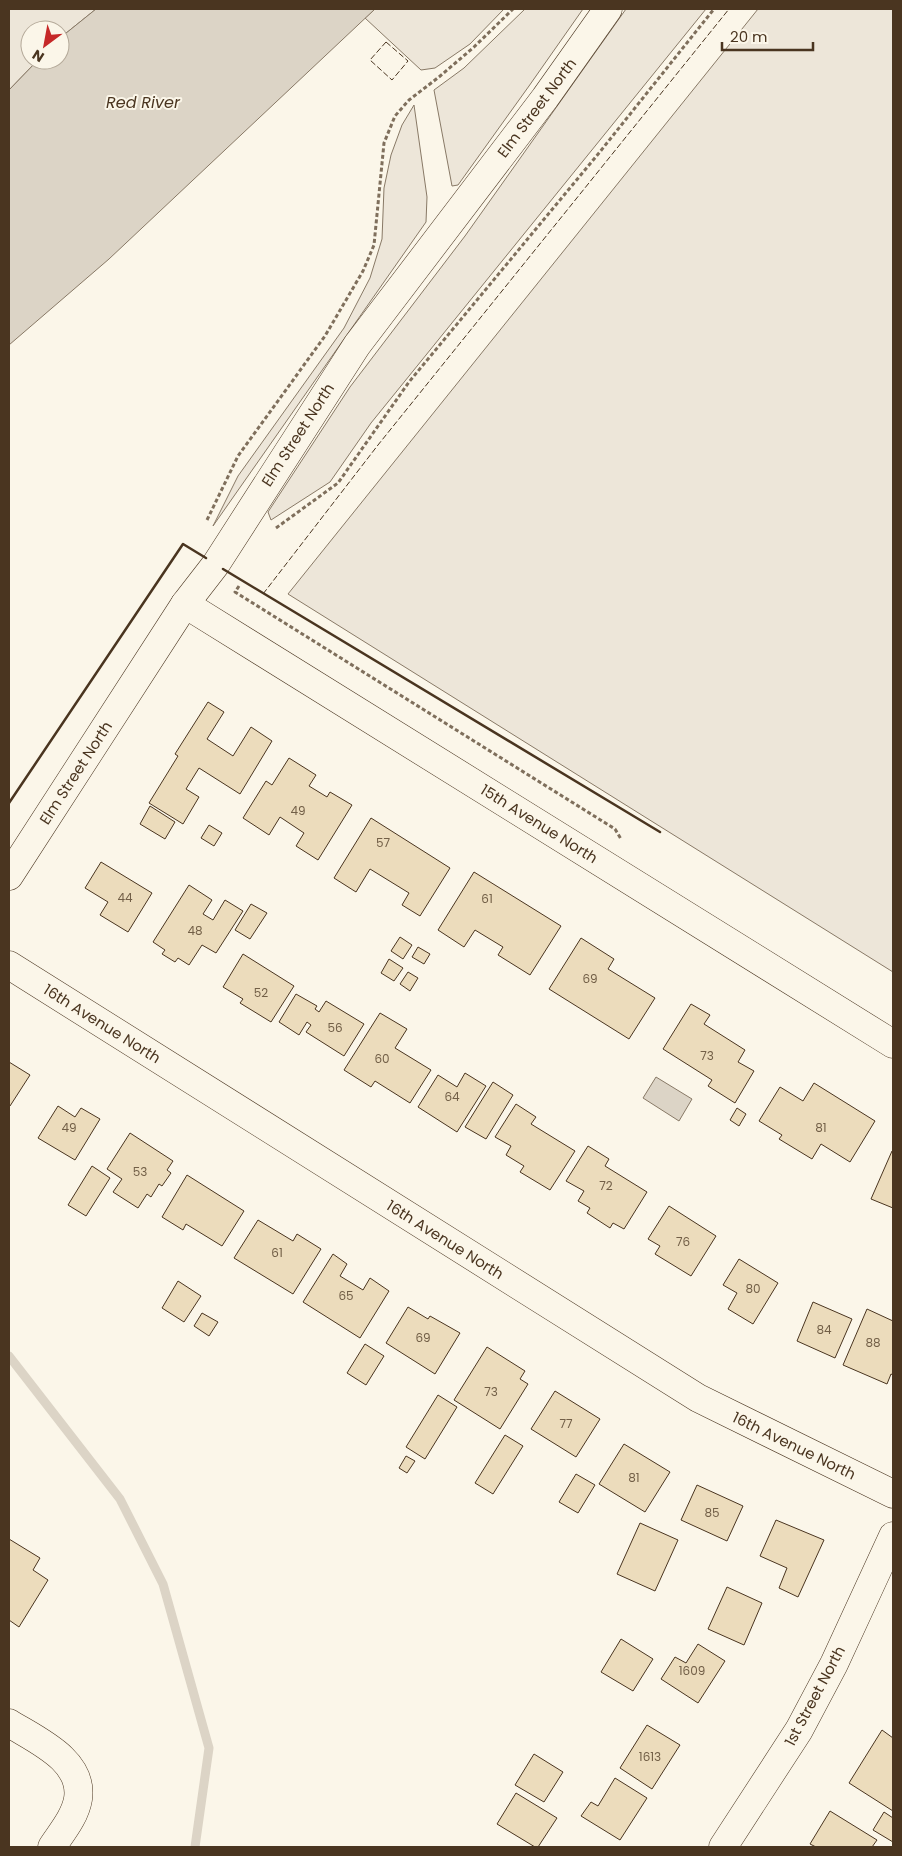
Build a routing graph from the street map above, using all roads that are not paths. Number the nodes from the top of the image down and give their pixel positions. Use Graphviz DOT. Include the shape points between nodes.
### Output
graph roads {
  1 [pos="608,9"];
  2 [pos="185,604"];
  3 [pos="9,876"];
  4 [pos="9,965"];
  5 [pos="893,1044"];
  6 [pos="893,1494"];
  7 [pos="893,1536"];
  8 [pos="9,1723"];
  9 [pos="52,1847"];
  10 [pos="723,1847"];
  1 -- 2 [label="street, Elm Street North" via="545,98 356,345 216,564"];
  2 -- 3 [label="street, Elm Street North"];
  2 -- 5 [label="street, 15th Avenue North"];
  4 -- 6 [label="street, 16th Avenue North" via="698,1398"];
  7 -- 10 [label="street, 1st Street North" via="834,1664 798,1730"];
  8 -- 9 [label="street" via="62,1758 72,1770 78,1799"];
}
